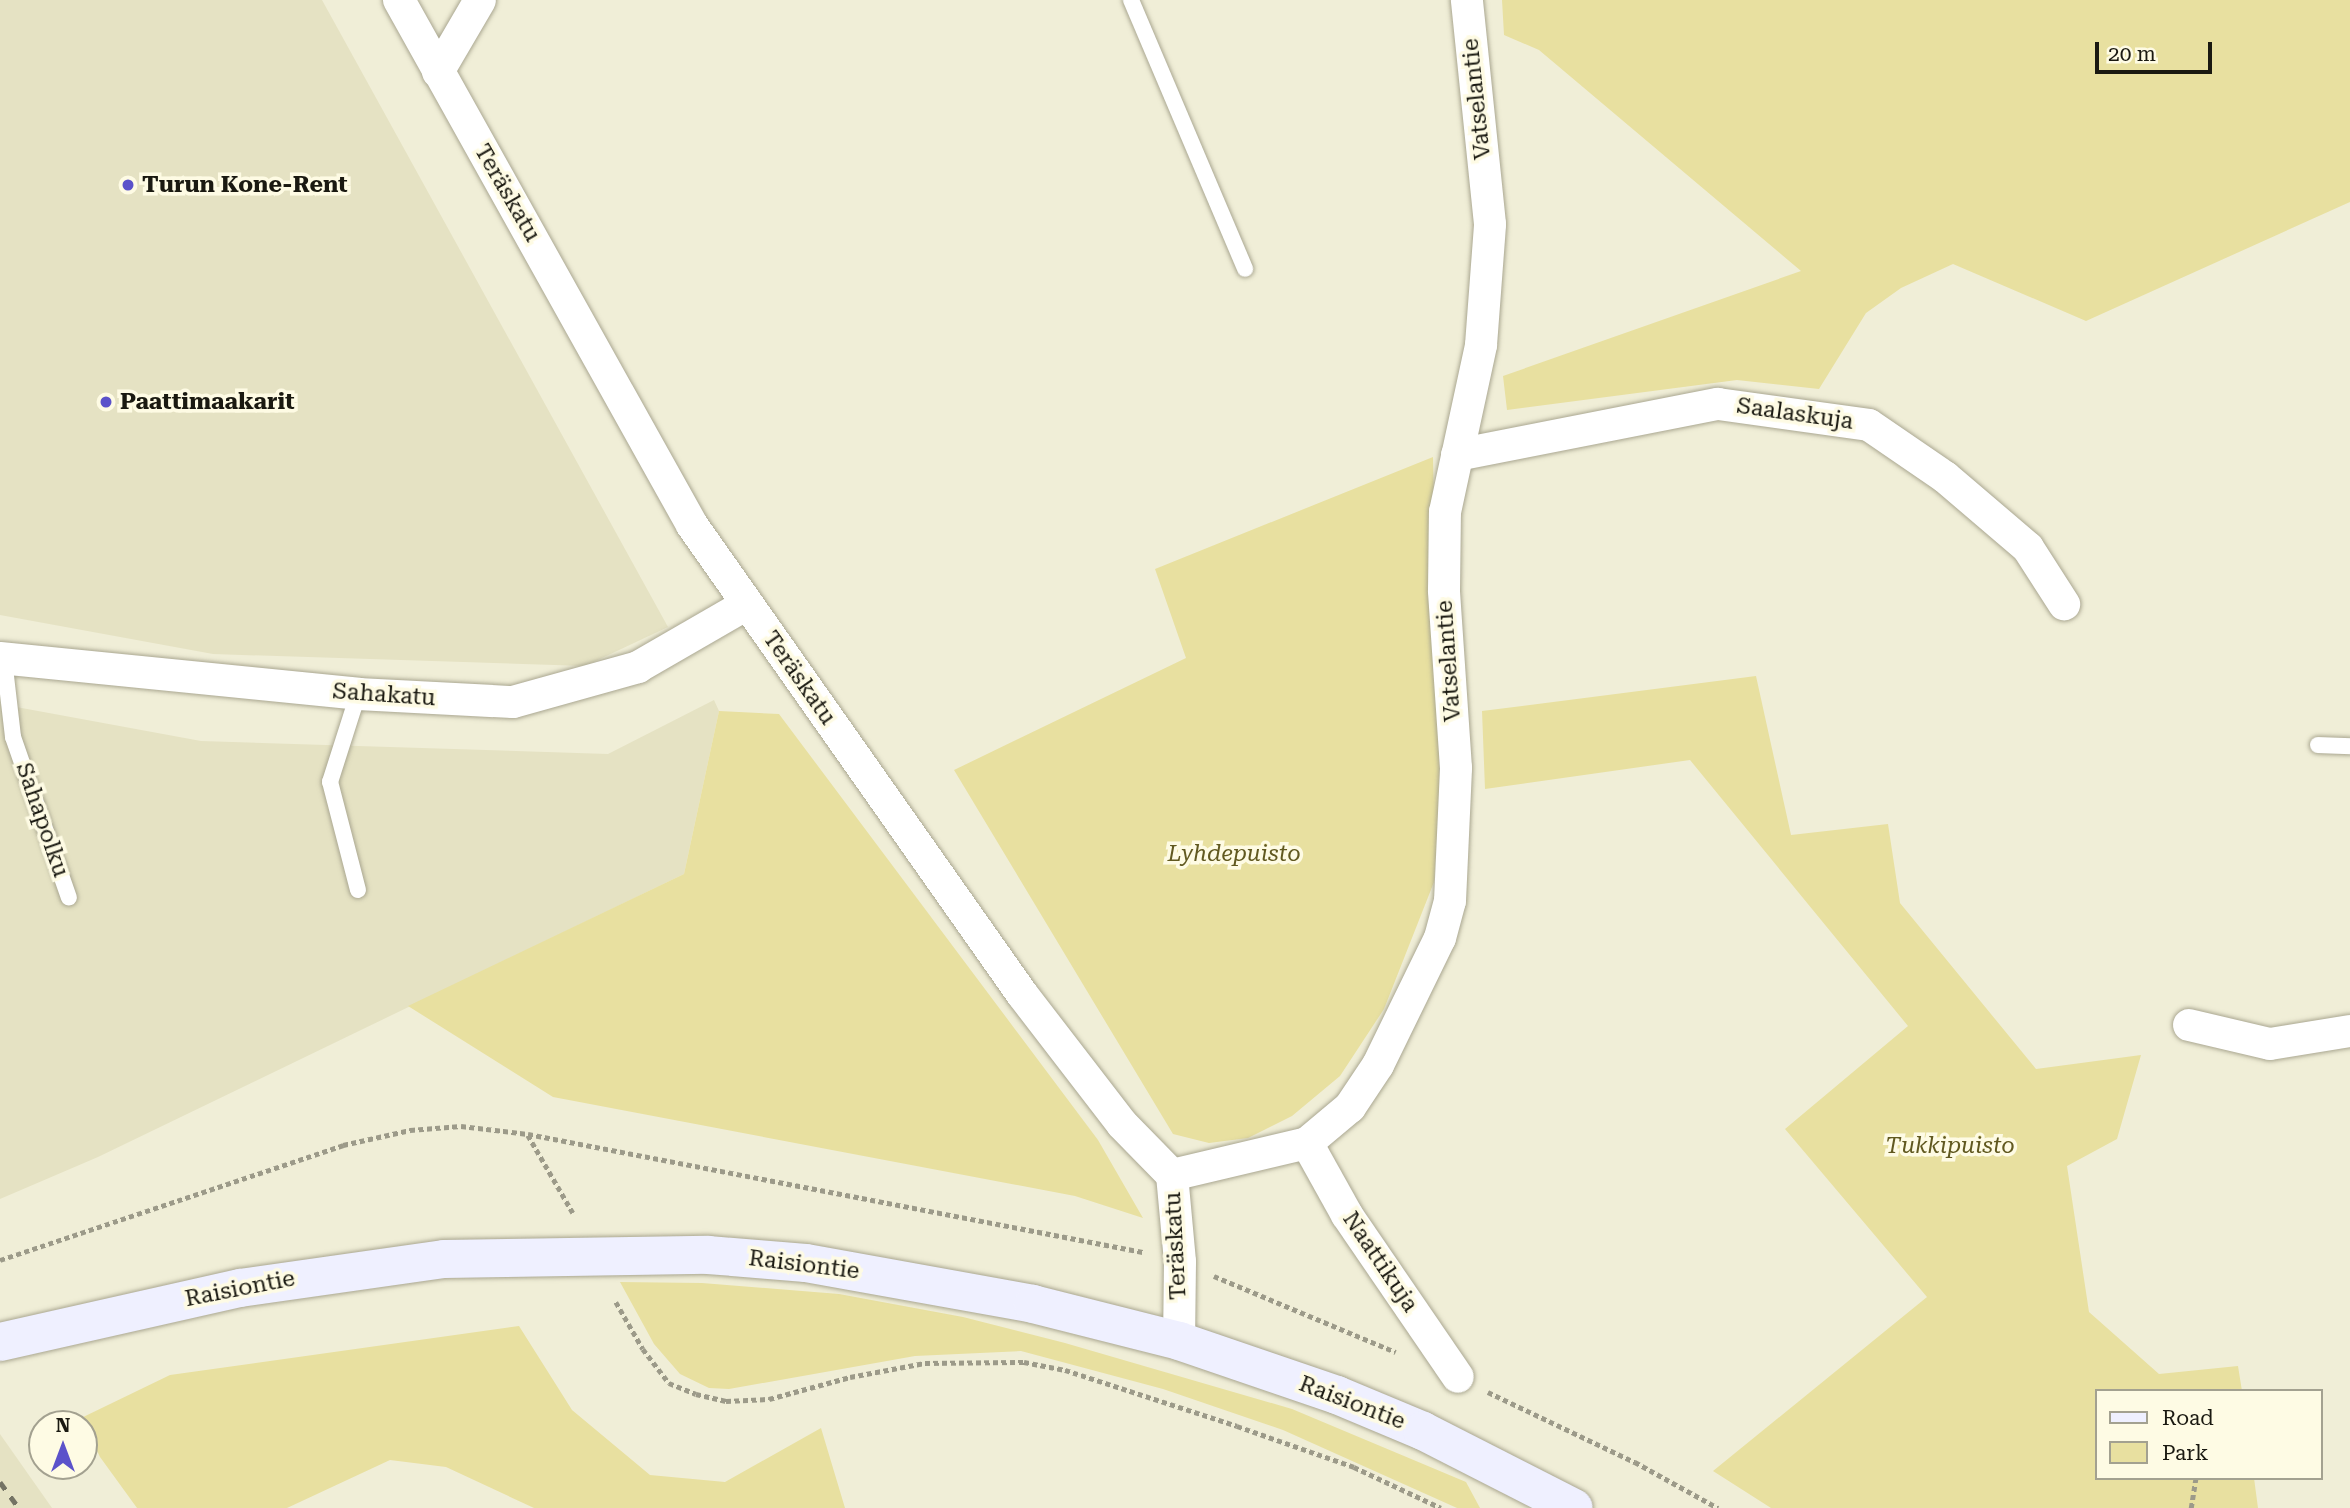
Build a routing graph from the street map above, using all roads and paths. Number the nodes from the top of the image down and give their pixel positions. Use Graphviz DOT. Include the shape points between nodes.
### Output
graph roads {
  1 [pos="399,0"];
  2 [pos="480,0"];
  3 [pos="1131,0"];
  4 [pos="1467,0"];
  5 [pos="438,72"];
  6 [pos="1245,269"];
  7 [pos="1457,455"];
  8 [pos="747,604"];
  9 [pos="2064,604"];
  10 [pos="2,659"];
  11 [pos="358,694"];
  12 [pos="2318,745"];
  13 [pos="2350,746"];
  14 [pos="358,890"];
  15 [pos="69,898"];
  16 [pos="2189,1025"];
  17 [pos="2350,1031"];
  18 [pos="528,1134"];
  19 [pos="1307,1143"];
  20 [pos="1172,1175"];
  21 [pos="573,1213"];
  22 [pos="616,1302"];
  23 [pos="1179,1341"];
  24 [pos="0,1342"];
  25 [pos="1458,1377"];
  26 [pos="2196,1480"];
  27 [pos="1441,1508"];
  28 [pos="1574,1508"];
  29 [pos="2191,1508"];
  1 -- 5 [label="street, Teräskatu"];
  2 -- 5 [label="street"];
  3 -- 6 [label="lane"];
  4 -- 7 [label="street, Vatselantie" via="1490,224 1481,345"];
  5 -- 8 [label="street, Teräskatu" via="692,525"];
  7 -- 9 [label="street, Saalaskuja" via="1718,404 1869,425 1945,477 2028,548"];
  7 -- 19 [label="street, Vatselantie" via="1445,512 1444,564 1456,768 1450,901 1440,938 1378,1065 1350,1107"];
  8 -- 11 [label="street, Sahakatu" via="638,667 513,702"];
  8 -- 20 [label="street, Teräskatu" via="1022,994 1122,1124"];
  10 -- 11 [label="street, Sahakatu"];
  10 -- 15 [label="lane, Sahapolku" via="13,737"];
  11 -- 14 [label="lane" via="330,782"];
  12 -- 13 [label="lane"];
  16 -- 17 [label="street" via="2270,1044"];
  18 -- 21 [label="path"];
  19 -- 20 [label="street, Vatselantie"];
  19 -- 25 [label="street, Naattikuja" via="1347,1215"];
  20 -- 23 [label="street, Teräskatu" via="1180,1262"];
  22 -- 27 [label="path" via="669,1383 696,1394 726,1401 769,1399 925,1363 1024,1362 1065,1370 1237,1426 1354,1467"];
  23 -- 24 [label="main road, Raisiontie" via="1033,1304 806,1263 708,1255 537,1255 444,1259 315,1275"];
  23 -- 28 [label="main road, Raisiontie" via="1423,1430"];
  26 -- 29 [label="path"];
}
